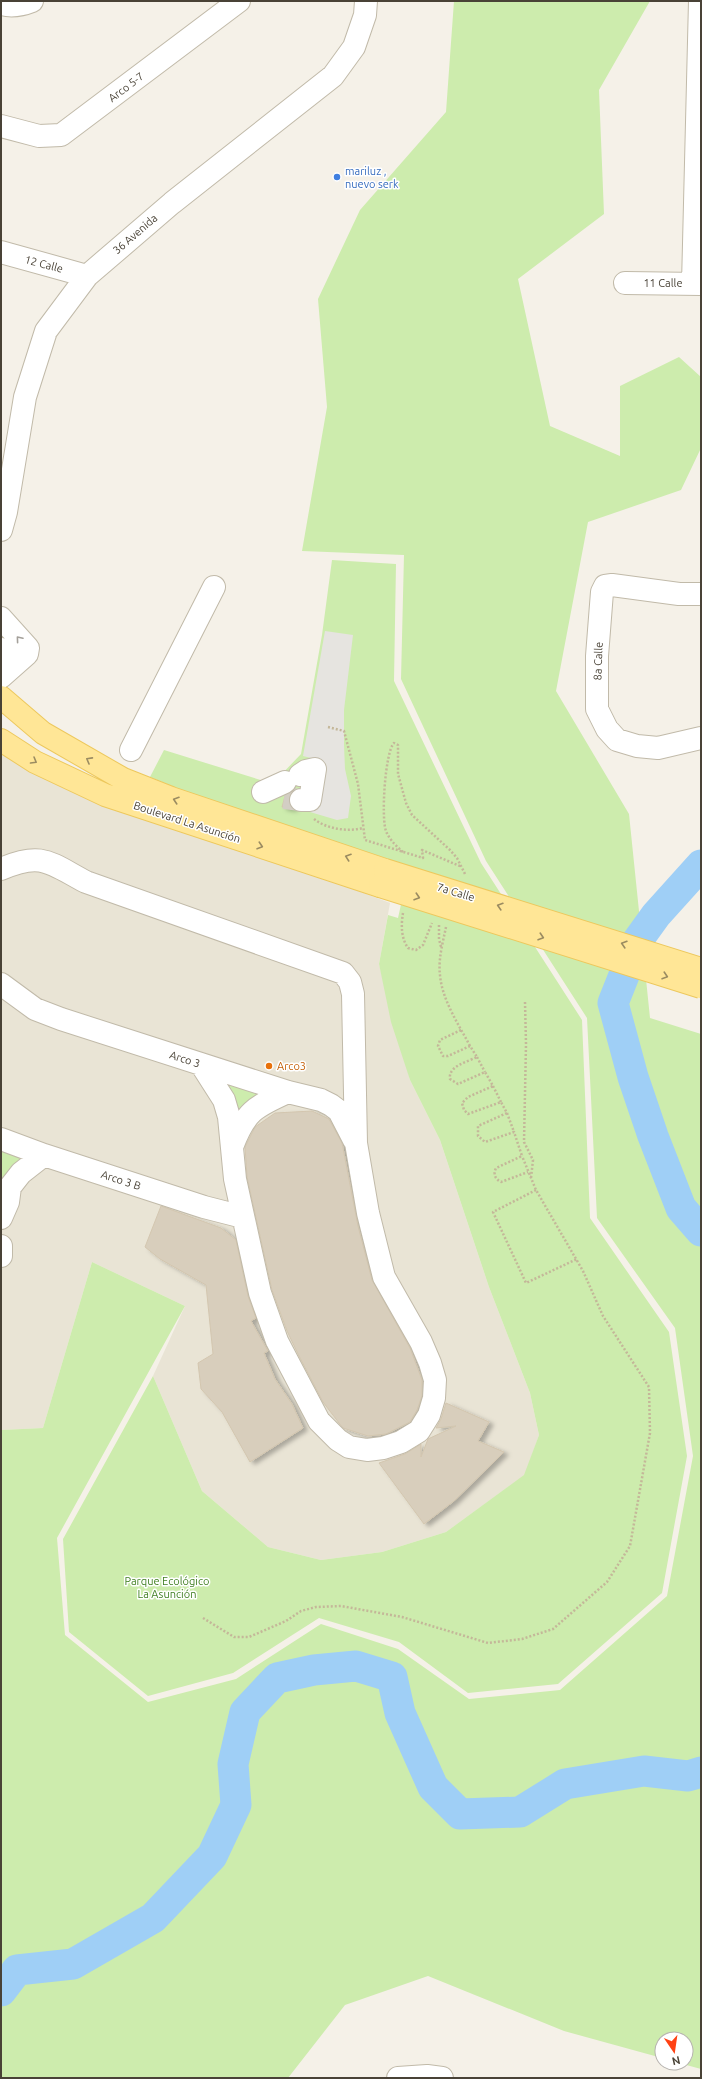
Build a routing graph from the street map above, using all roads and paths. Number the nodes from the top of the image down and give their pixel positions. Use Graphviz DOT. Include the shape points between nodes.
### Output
graph roads {
  1 [pos="32,1"];
  2 [pos="239,1"];
  3 [pos="366,1"];
  4 [pos="700,1"];
  5 [pos="1,4"];
  6 [pos="1,126"];
  7 [pos="1,252"];
  8 [pos="87,276"];
  9 [pos="625,283"];
  10 [pos="697,284"];
  11 [pos="1,530"];
  12 [pos="214,587"];
  13 [pos="701,594"];
  14 [pos="1,618"];
  15 [pos="5,664"];
  16 [pos="1,697"];
  17 [pos="328,727"];
  18 [pos="43,733"];
  19 [pos="1,736"];
  20 [pos="701,738"];
  21 [pos="1,740"];
  22 [pos="131,750"];
  23 [pos="263,792"];
  24 [pos="306,800"];
  25 [pos="213,811"];
  26 [pos="363,828"];
  27 [pos="402,852"];
  28 [pos="1,869"];
  29 [pos="383,878"];
  30 [pos="404,910"];
  31 [pos="447,921"];
  32 [pos="441,948"];
  33 [pos="701,968"];
  34 [pos="1,984"];
  35 [pos="701,987"];
  36 [pos="525,1002"];
  37 [pos="462,1030"];
  38 [pos="470,1046"];
  39 [pos="477,1057"];
  40 [pos="201,1064"];
  41 [pos="355,1072"];
  42 [pos="485,1072"];
  43 [pos="493,1086"];
  44 [pos="288,1092"];
  45 [pos="322,1100"];
  46 [pos="501,1102"];
  47 [pos="506,1113"];
  48 [pos="514,1132"];
  49 [pos="1,1139"];
  50 [pos="356,1143"];
  51 [pos="232,1148"];
  52 [pos="44,1155"];
  53 [pos="522,1156"];
  54 [pos="528,1172"];
  55 [pos="531,1178"];
  56 [pos="536,1190"];
  57 [pos="243,1217"];
  58 [pos="1,1218"];
  59 [pos="1,1246"];
  60 [pos="1,1256"];
  61 [pos="576,1259"];
  62 [pos="203,1618"];
  63 [pos="398,2078"];
  64 [pos="442,2078"];
  1 -- 5 [label="street" via="23,5"];
  2 -- 6 [label="street, Arco 5-7" via="61,135 39,136"];
  3 -- 8 [label="street, 36 Avenida" via="365,15 354,48 333,76 172,203"];
  4 -- 10 [label="street"];
  7 -- 8 [label="street, 12 Calle"];
  8 -- 11 [label="street, 36 Avenida" via="46,330 25,397"];
  9 -- 10 [label="street, 11 Calle"];
  12 -- 22 [label="street"];
  13 -- 20 [label="street, 8a Calle" via="605,586 602,592 597,656 597,709 607,729 618,740 637,746 658,748"];
  15 -- 14 [label="street, one-way" via="27,654 28,648"];
  16 -- 18 [label="main road, Boulevard La Asunción"];
  17 -- 26 [label="path" via="344,731 358,784"];
  18 -- 19 [label="main road"];
  25 -- 18 [label="main road, Boulevard La Asunción, one-way" via="123,779"];
  21 -- 29 [label="main road, Boulevard La Asunción, one-way" via="35,762 106,795"];
  23 -- 24 [label="street" via="306,771 315,770"];
  24 -- 26 [label="path" via="308,812 319,823 351,831"];
  29 -- 25 [label="main road, 7a Calle, one-way"];
  26 -- 27 [label="path" via="365,840"];
  27 -- 27 [label="path" via="389,837 383,820 388,757 390,747 394,743 398,745 398,768 402,788 412,814 450,850 462,868 422,850 423,858"];
  28 -- 41 [label="street" via="20,860 46,861 86,882 343,973 350,982 353,994"];
  33 -- 29 [label="main road, 7a Calle, one-way, bridge"];
  29 -- 35 [label="main road, 7a Calle, one-way, bridge"];
  30 -- 32 [label="path" via="401,921 403,938 408,948 420,948 434,922 440,926"];
  31 -- 32 [label="path"];
  32 -- 37 [label="path" via="440,976"];
  34 -- 40 [label="street, Arco 3" via="36,1009"];
  36 -- 55 [label="path" via="524,1142 533,1160"];
  37 -- 38 [label="path"];
  37 -- 38 [label="path" via="440,1040 439,1052 443,1056 448,1056"];
  38 -- 39 [label="path"];
  39 -- 42 [label="path"];
  39 -- 42 [label="path" via="452,1070 449,1074 450,1079 458,1084"];
  40 -- 44 [label="street, Arco 3"];
  40 -- 51 [label="street" via="224,1100 229,1117"];
  41 -- 45 [label="street" via="341,1092 332,1098"];
  41 -- 50 [label="street"];
  42 -- 43 [label="path"];
  43 -- 46 [label="path"];
  43 -- 46 [label="path" via="468,1097 462,1103 464,1110 468,1114 476,1113"];
  44 -- 45 [label="street, Arco 3"];
  44 -- 51 [label="street" via="254,1108 240,1125"];
  45 -- 50 [label="street, Arco 3" via="339,1111"];
  46 -- 47 [label="path"];
  47 -- 48 [label="path"];
  47 -- 48 [label="path" via="478,1126 478,1136 485,1142"];
  48 -- 53 [label="path"];
  49 -- 52 [label="street, Arco 3 B"];
  50 -- 57 [label="street" via="369,1220 384,1277 421,1342 435,1380 434,1398 419,1431 401,1442 367,1450 349,1447 319,1421 266,1313"];
  51 -- 57 [label="street"];
  52 -- 57 [label="street, Arco 3 B" via="204,1207"];
  52 -- 58 [label="street" via="21,1173 10,1188 8,1202"];
  53 -- 54 [label="path"];
  53 -- 54 [label="path" via="496,1168 495,1177 501,1182"];
  54 -- 55 [label="path"];
  55 -- 56 [label="path"];
  56 -- 61 [label="path"];
  56 -- 61 [label="path" via="493,1212 526,1283"];
  59 -- 60 [label="street"];
  61 -- 62 [label="path" via="603,1316 649,1387 650,1433 632,1539 607,1582 554,1629 522,1639 495,1642 375,1610 341,1606 316,1607 301,1611 286,1621 249,1637 234,1636"];
  63 -- 64 [label="street"];
}
